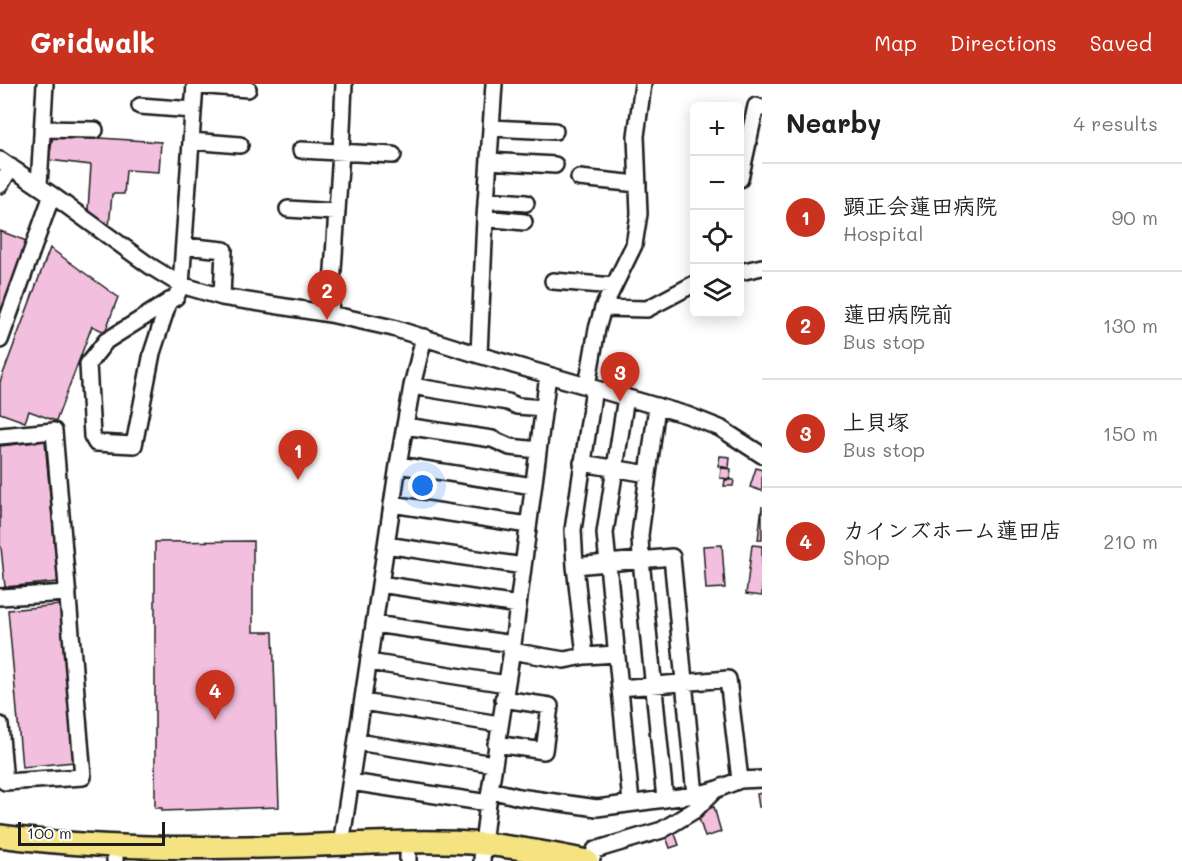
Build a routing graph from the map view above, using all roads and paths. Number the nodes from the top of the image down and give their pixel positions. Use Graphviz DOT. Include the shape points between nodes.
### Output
graph roads {
  1 [pos="45,84"];
  2 [pos="344,84"];
  3 [pos="494,84"];
  4 [pos="643,84"];
  5 [pos="195,85"];
  6 [pos="248,89"];
  7 [pos="140,106"];
  8 [pos="762,108"];
  9 [pos="193,110"];
  10 [pos="491,128"];
  11 [pos="42,129"];
  12 [pos="95,130"];
  13 [pos="555,130"];
  14 [pos="191,141"];
  15 [pos="240,145"];
  16 [pos="301,150"];
  17 [pos="341,152"];
  18 [pos="393,155"];
  19 [pos="489,161"];
  20 [pos="744,161"];
  21 [pos="5,163"];
  22 [pos="555,165"];
  23 [pos="579,178"];
  24 [pos="638,184"];
  25 [pos="0,185"];
  26 [pos="39,185"];
  27 [pos="52,195"];
  28 [pos="486,200"];
  29 [pos="526,203"];
  30 [pos="288,209"];
  31 [pos="336,212"];
  32 [pos="485,218"];
  33 [pos="524,222"];
  34 [pos="184,246"];
  35 [pos="762,266"];
  36 [pos="744,271"];
  37 [pos="553,281"];
  38 [pos="182,285"];
  39 [pos="614,286"];
  40 [pos="690,286"];
  41 [pos="222,297"];
  42 [pos="169,301"];
  43 [pos="603,308"];
  44 [pos="330,314"];
  45 [pos="424,338"];
  46 [pos="0,340"];
  47 [pos="479,356"];
  48 [pos="548,375"];
  49 [pos="412,386"];
  50 [pos="590,387"];
  51 [pos="626,397"];
  52 [pos="657,406"];
  53 [pos="544,408"];
  54 [pos="405,426"];
  55 [pos="0,435"];
  56 [pos="538,450"];
  57 [pos="762,455"];
  58 [pos="582,464"];
  59 [pos="398,465"];
  60 [pos="615,469"];
  61 [pos="648,474"];
  62 [pos="534,486"];
  63 [pos="392,504"];
  64 [pos="528,525"];
  65 [pos="386,545"];
  66 [pos="641,560"];
  67 [pos="608,563"];
  68 [pos="523,566"];
  69 [pos="575,566"];
  70 [pos="380,584"];
  71 [pos="68,593"];
  72 [pos="0,597"];
  73 [pos="518,605"];
  74 [pos="374,624"];
  75 [pos="512,647"];
  76 [pos="616,654"];
  77 [pos="585,656"];
  78 [pos="369,662"];
  79 [pos="684,682"];
  80 [pos="654,685"];
  81 [pos="620,687"];
  82 [pos="504,691"];
  83 [pos="363,702"];
  84 [pos="499,724"];
  85 [pos="0,726"];
  86 [pos="357,742"];
  87 [pos="496,744"];
  88 [pos="493,764"];
  89 [pos="762,779"];
  90 [pos="740,780"];
  91 [pos="351,782"];
  92 [pos="715,790"];
  93 [pos="695,795"];
  94 [pos="489,797"];
  95 [pos="665,799"];
  96 [pos="631,803"];
  97 [pos="0,836"];
  98 [pos="341,845"];
  99 [pos="0,851"];
  100 [pos="482,854"];
  101 [pos="115,855"];
  102 [pos="408,858"];
  103 [pos="220,861"];
  104 [pos="254,861"];
  105 [pos="515,861"];
  106 [pos="589,861"];
  1 -- 11 [label="street"];
  2 -- 17 [label="street"];
  3 -- 10 [label="street"];
  4 -- 24 [label="street" via="636,136"];
  5 -- 6 [label="street"];
  5 -- 9 [label="street"];
  7 -- 9 [label="street"];
  8 -- 20 [label="street" via="756,106"];
  9 -- 14 [label="street"];
  10 -- 13 [label="street"];
  10 -- 19 [label="street"];
  11 -- 12 [label="street"];
  11 -- 26 [label="street"];
  14 -- 15 [label="street"];
  14 -- 34 [label="street"];
  16 -- 17 [label="street"];
  17 -- 18 [label="street"];
  17 -- 31 [label="street"];
  19 -- 22 [label="street"];
  19 -- 28 [label="street"];
  21 -- 25 [label="street"];
  21 -- 26 [label="street"];
  23 -- 24 [label="street"];
  24 -- 39 [label="street" via="634,245"];
  26 -- 27 [label="street"];
  27 -- 38 [label="street"];
  27 -- 46 [label="street"];
  28 -- 29 [label="street"];
  28 -- 32 [label="street"];
  30 -- 31 [label="street"];
  31 -- 44 [label="street"];
  32 -- 33 [label="street"];
  32 -- 47 [label="street"];
  34 -- 38 [label="street"];
  34 -- 41 [label="street" via="224,250"];
  35 -- 36 [label="street"];
  37 -- 39 [label="street"];
  38 -- 41 [label="street"];
  38 -- 42 [label="street"];
  39 -- 43 [label="street"];
  40 -- 43 [label="street" via="647,309"];
  41 -- 44 [label="street"];
  42 -- 42 [label="street" via="152,353 134,445 96,443 92,436 88,364 106,341"];
  43 -- 50 [label="street"];
  44 -- 45 [label="street"];
  45 -- 47 [label="street"];
  45 -- 49 [label="street"];
  47 -- 48 [label="street"];
  48 -- 50 [label="street"];
  48 -- 53 [label="street"];
  49 -- 53 [label="street"];
  49 -- 54 [label="street"];
  50 -- 51 [label="street"];
  50 -- 58 [label="street"];
  51 -- 52 [label="street"];
  51 -- 60 [label="street"];
  52 -- 57 [label="street" via="703,420"];
  52 -- 61 [label="street"];
  53 -- 56 [label="street"];
  54 -- 56 [label="street"];
  54 -- 59 [label="street"];
  55 -- 71 [label="street" via="54,431"];
  56 -- 62 [label="street"];
  58 -- 60 [label="street"];
  58 -- 69 [label="street" via="573,530"];
  59 -- 62 [label="street"];
  59 -- 63 [label="street"];
  60 -- 61 [label="street"];
  60 -- 67 [label="street" via="604,533"];
  61 -- 66 [label="street" via="640,535"];
  62 -- 64 [label="street"];
  63 -- 64 [label="street"];
  63 -- 65 [label="street"];
  64 -- 68 [label="street"];
  65 -- 68 [label="street"];
  65 -- 70 [label="street"];
  66 -- 67 [label="street"];
  66 -- 79 [label="street" via="672,557"];
  66 -- 80 [label="street"];
  67 -- 69 [label="street"];
  67 -- 76 [label="street"];
  68 -- 73 [label="street"];
  69 -- 77 [label="street"];
  70 -- 73 [label="street"];
  70 -- 74 [label="street"];
  71 -- 72 [label="street"];
  71 -- 85 [label="street" via="83,777 4,782"];
  73 -- 75 [label="street"];
  74 -- 75 [label="street"];
  74 -- 78 [label="street"];
  75 -- 77 [label="street" via="564,660"];
  75 -- 82 [label="street"];
  76 -- 77 [label="street"];
  76 -- 81 [label="street"];
  78 -- 82 [label="street"];
  78 -- 83 [label="street"];
  79 -- 80 [label="street"];
  79 -- 90 [label="street" via="728,679"];
  79 -- 93 [label="street"];
  80 -- 81 [label="street"];
  80 -- 95 [label="street"];
  81 -- 96 [label="street"];
  82 -- 84 [label="street"];
  82 -- 87 [label="street" via="550,706 544,751"];
  83 -- 84 [label="street"];
  83 -- 86 [label="street"];
  84 -- 87 [label="street"];
  86 -- 88 [label="street"];
  86 -- 91 [label="street"];
  87 -- 88 [label="street"];
  88 -- 94 [label="street"];
  89 -- 90 [label="street"];
  90 -- 92 [label="street"];
  91 -- 94 [label="street"];
  91 -- 98 [label="street"];
  92 -- 93 [label="street"];
  92 -- 106 [label="street" via="694,810 662,830 595,850"];
  93 -- 95 [label="street"];
  94 -- 96 [label="street" via="519,797 597,808"];
  94 -- 100 [label="street"];
  95 -- 96 [label="street"];
  97 -- 101 [label="highway" via="63,843"];
  98 -- 100 [label="highway" via="409,842"];
  98 -- 101 [label="highway"];
  99 -- 101 [label="highway" via="62,857"];
  100 -- 102 [label="highway"];
  100 -- 105 [label="highway"];
  100 -- 106 [label="highway" via="526,849"];
  101 -- 103 [label="highway"];
  102 -- 104 [label="highway"];
}
